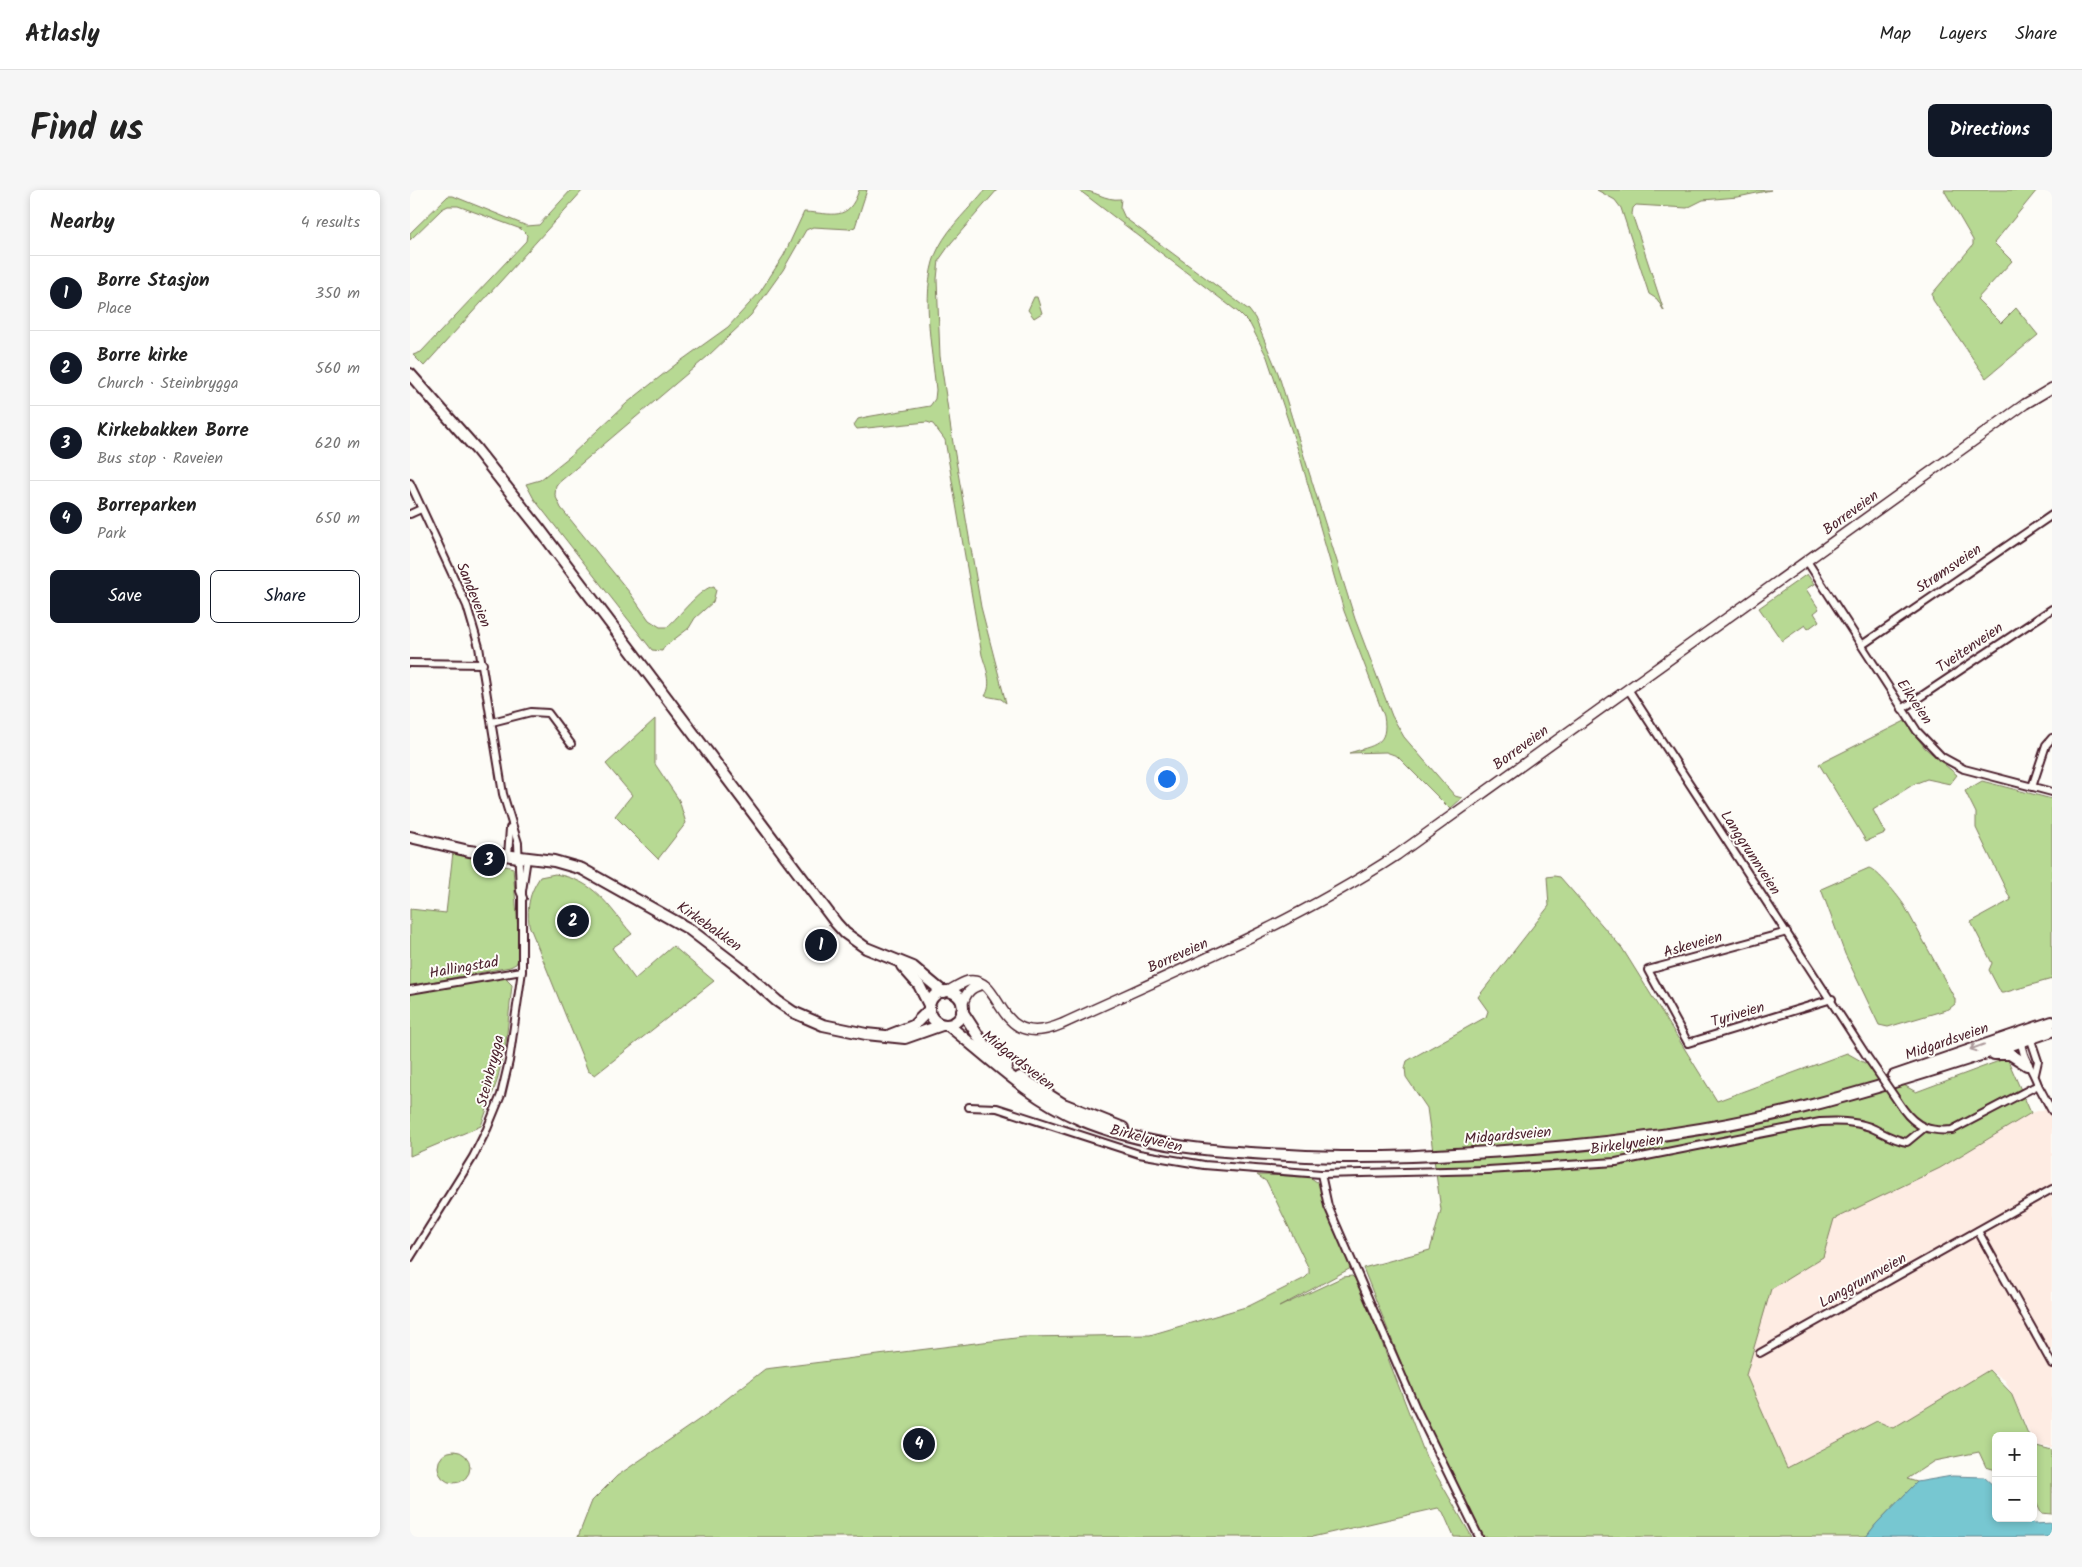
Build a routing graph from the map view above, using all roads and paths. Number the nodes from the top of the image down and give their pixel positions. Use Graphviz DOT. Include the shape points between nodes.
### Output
graph roads {
  1 [pos="410,374"];
  2 [pos="2052,388"];
  3 [pos="410,482"];
  4 [pos="421,509"];
  5 [pos="410,514"];
  6 [pos="2052,515"];
  7 [pos="1807,561"];
  8 [pos="2052,609"];
  9 [pos="1862,645"];
  10 [pos="410,663"];
  11 [pos="483,664"];
  12 [pos="1628,689"];
  13 [pos="1902,709"];
  14 [pos="492,722"];
  15 [pos="2052,738"];
  16 [pos="571,744"];
  17 [pos="2032,787"];
  18 [pos="2052,792"];
  19 [pos="511,824"];
  20 [pos="410,837"];
  21 [pos="518,857"];
  22 [pos="1787,932"];
  23 [pos="898,962"];
  24 [pos="522,971"];
  25 [pos="981,985"];
  26 [pos="410,990"];
  27 [pos="945,992"];
  28 [pos="1832,999"];
  29 [pos="929,1008"];
  30 [pos="962,1008"];
  31 [pos="1669,1009"];
  32 [pos="2052,1022"];
  33 [pos="945,1025"];
  34 [pos="2052,1031"];
  35 [pos="884,1036"];
  36 [pos="2025,1037"];
  37 [pos="1981,1055"];
  38 [pos="2027,1065"];
  39 [pos="2035,1074"];
  40 [pos="2038,1085"];
  41 [pos="1854,1093"];
  42 [pos="969,1107"];
  43 [pos="2052,1110"];
  44 [pos="1924,1128"];
  45 [pos="1159,1141"];
  46 [pos="1321,1174"];
  47 [pos="2052,1189"];
  48 [pos="1978,1231"];
  49 [pos="410,1258"];
  50 [pos="1760,1353"];
  51 [pos="2052,1364"];
  52 [pos="1479,1537"];
  1 -- 23 [label="main road" via="477,450 538,527 836,923 866,948"];
  2 -- 7 [label="main road, Borreveien"];
  3 -- 4 [label="street, Sandeveien"];
  4 -- 5 [label="street"];
  4 -- 11 [label="street, Sandeveien" via="467,606"];
  6 -- 9 [label="street, Strømsveien"];
  7 -- 9 [label="street, Eikveien"];
  7 -- 12 [label="main road, Borreveien"];
  8 -- 13 [label="street, Tveitenveien"];
  9 -- 13 [label="street, Eikveien"];
  10 -- 11 [label="street"];
  11 -- 14 [label="street, Sandeveien"];
  12 -- 22 [label="street, Langgrunnveien"];
  12 -- 25 [label="main road, Borreveien" via="1373,871 1268,930 1203,960 1042,1031 1014,1025 991,992"];
  13 -- 17 [label="street, Eikveien" via="1942,757 1964,769"];
  14 -- 16 [label="street" via="530,712 548,713"];
  14 -- 19 [label="street, Sandeveien"];
  15 -- 17 [label="street" via="2046,745"];
  17 -- 18 [label="street, Eikveien"];
  19 -- 21 [label="street, Sandeveien"];
  19 -- 21 [label="street, Sandeveien" via="518,843"];
  20 -- 21 [label="main road, Kirkebakken" via="469,851"];
  21 -- 24 [label="street, Steinbrygga" via="522,898"];
  21 -- 35 [label="main road, Kirkebakken" via="554,861 582,869 661,912 714,947 778,1001 808,1020 842,1030"];
  22 -- 28 [label="street, Langgrunnveien"];
  22 -- 31 [label="street, Askeveien" via="1648,970"];
  23 -- 27 [label="main road" via="912,967"];
  23 -- 29 [label="main road" via="919,985"];
  24 -- 26 [label="street, Hallingstad"];
  24 -- 49 [label="street, Steinbrygga" via="501,1095 473,1157"];
  25 -- 27 [label="main road" via="975,981 968,982"];
  25 -- 30 [label="main road" via="966,993"];
  27 -- 29 [label="main road" via="934,996"];
  27 -- 30 [label="main road" via="956,995"];
  28 -- 31 [label="street, Tyriveien" via="1688,1043"];
  28 -- 44 [label="street, Langgrunnveien, bridge" via="1903,1109"];
  29 -- 33 [label="main road" via="933,1020"];
  29 -- 35 [label="main road, Kirkebakken" via="913,1026"];
  30 -- 33 [label="main road" via="957,1021"];
  30 -- 45 [label="main road, Midgardsveien" via="982,1042 1020,1078 1081,1112"];
  32 -- 36 [label="main road, Midgardsveien"];
  33 -- 35 [label="main road, Kirkebakken" via="904,1038"];
  33 -- 45 [label="main road, Midgardsveien" via="1013,1080 1055,1108 1108,1131"];
  34 -- 36 [label="main road, Midgardsveien"];
  36 -- 37 [label="main road, Midgardsveien"];
  36 -- 38 [label="street"];
  36 -- 39 [label="street" via="2038,1061"];
  36 -- 41 [label="main road, Midgardsveien, one-way" via="1891,1077"];
  37 -- 38 [label="main road" via="2010,1054"];
  37 -- 41 [label="main road, Midgardsveien"];
  38 -- 39 [label="street"];
  39 -- 40 [label="street"];
  40 -- 43 [label="street"];
  40 -- 44 [label="street" via="1959,1128 1941,1131"];
  41 -- 45 [label="main road, Midgardsveien" via="1798,1109 1698,1130 1600,1143 1462,1155 1298,1156 1223,1151"];
  42 -- 46 [label="street, Birkelyveien" via="997,1108 1139,1154 1204,1165"];
  44 -- 46 [label="street, Birkelyveien" via="1907,1142 1841,1120 1616,1162 1488,1170"];
  46 -- 52 [label="street" via="1328,1206 1416,1408"];
  47 -- 48 [label="street, Langgrunnveien"];
  48 -- 50 [label="street, Langgrunnveien"];
  48 -- 51 [label="street"];
}
